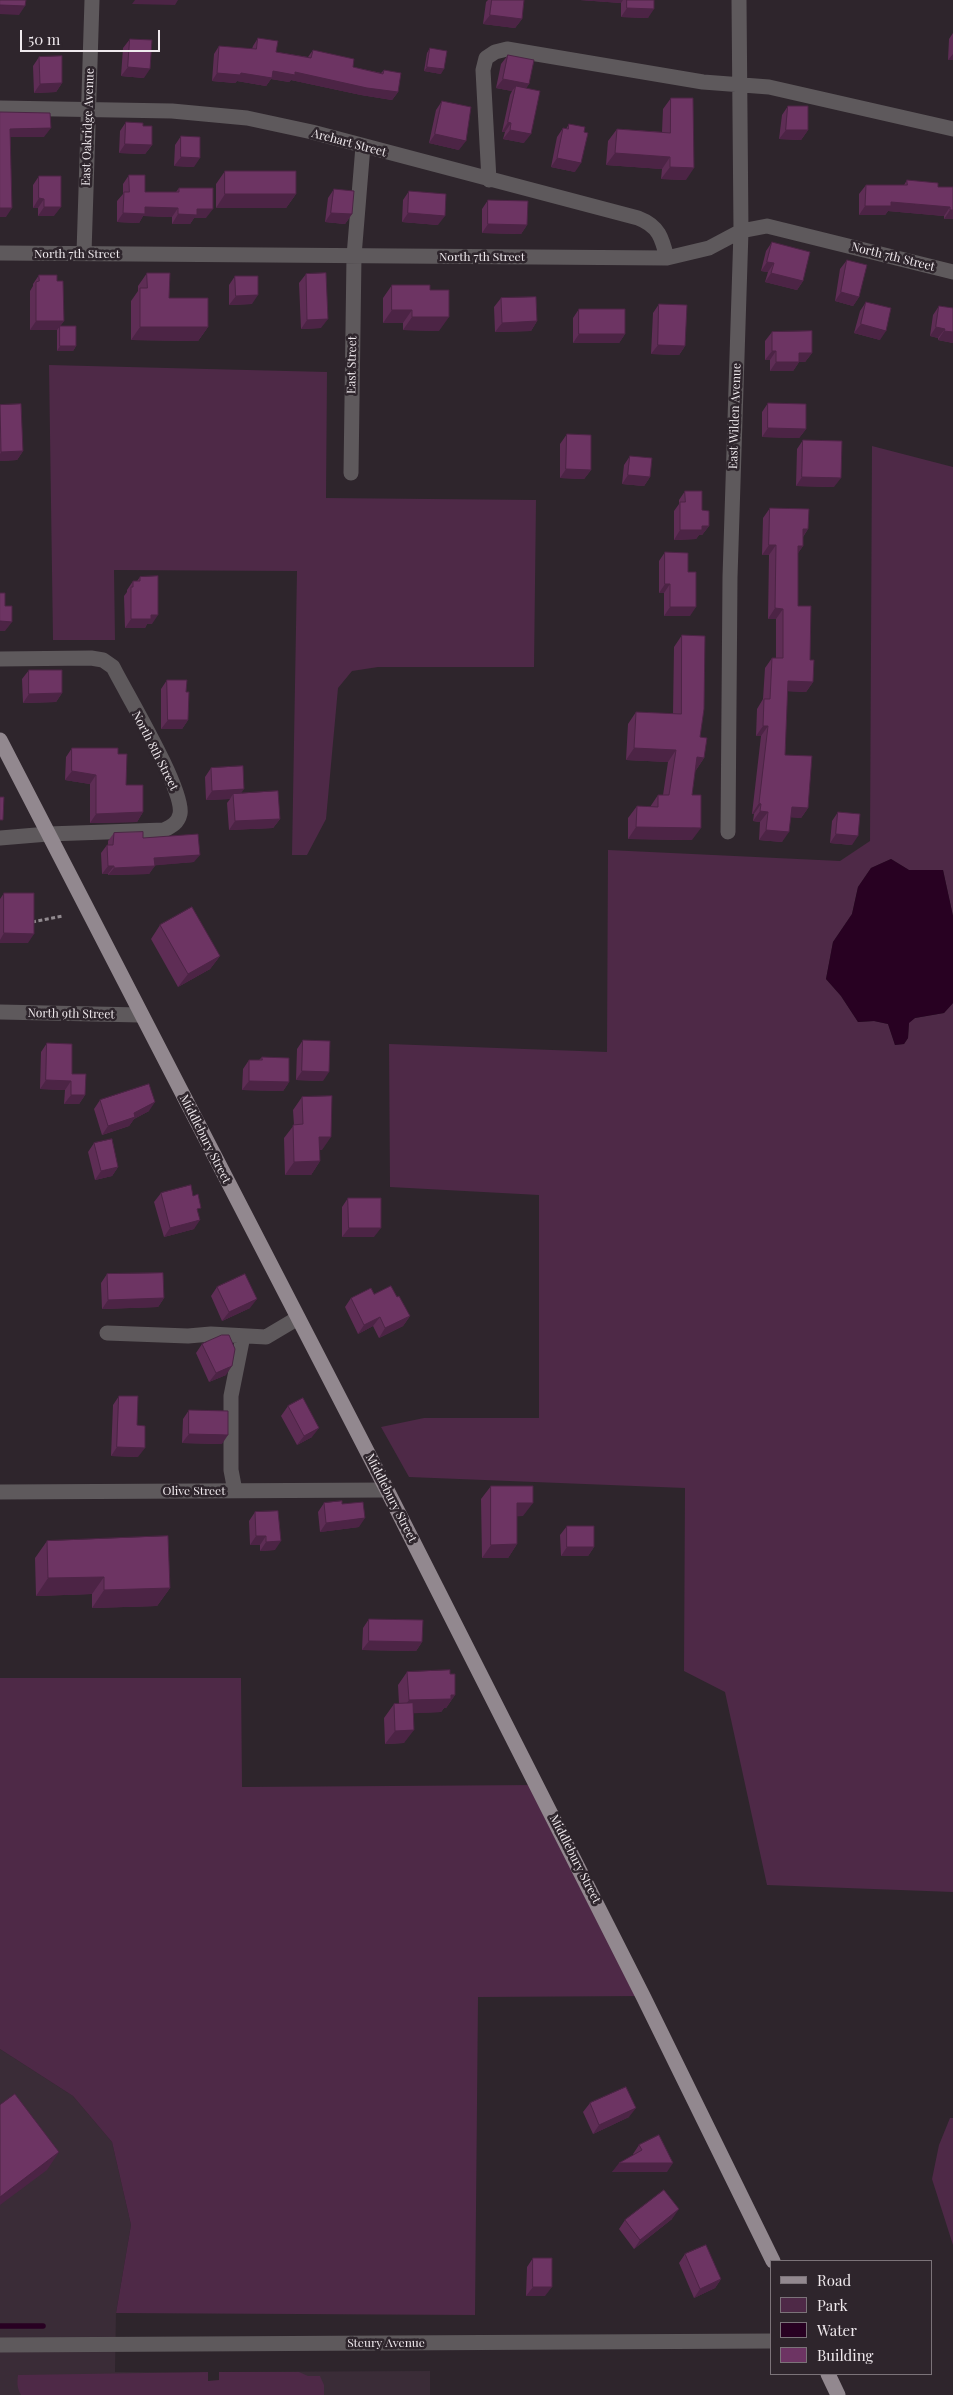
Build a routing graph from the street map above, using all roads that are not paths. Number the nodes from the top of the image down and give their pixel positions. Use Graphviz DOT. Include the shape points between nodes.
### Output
graph roads {
  1 [pos="92,0"];
  2 [pos="739,0"];
  3 [pos="741,84"];
  4 [pos="0,108"];
  5 [pos="88,109"];
  6 [pos="953,129"];
  7 [pos="363,146"];
  8 [pos="489,180"];
  9 [pos="741,231"];
  10 [pos="0,253"];
  11 [pos="84,253"];
  12 [pos="354,256"];
  13 [pos="668,258"];
  14 [pos="953,272"];
  15 [pos="351,473"];
  16 [pos="0,659"];
  17 [pos="0,740"];
  18 [pos="728,832"];
  19 [pos="48,834"];
  20 [pos="0,838"];
  21 [pos="0,1012"];
  22 [pos="141,1015"];
  23 [pos="298,1318"];
  24 [pos="107,1334"];
  25 [pos="243,1336"];
  26 [pos="387,1490"];
  27 [pos="235,1491"];
  28 [pos="0,1492"];
  29 [pos="773,2260"];
  30 [pos="770,2341"];
  31 [pos="0,2345"];
  32 [pos="828,2375"];
  33 [pos="838,2395"];
  1 -- 5 [label="street, East Oakridge Avenue"];
  2 -- 3 [label="street, East Wilden Avenue"];
  3 -- 6 [label="street" via="768,87"];
  3 -- 8 [label="street" via="703,82 518,50 495,52 486,58 483,70"];
  3 -- 9 [label="street, East Wilden Avenue"];
  4 -- 5 [label="street, Arehart Street"];
  5 -- 7 [label="street, Arehart Street" via="238,117"];
  5 -- 11 [label="street, East Oakridge Avenue"];
  7 -- 8 [label="street, Arehart Street"];
  7 -- 12 [label="street, East Street"];
  8 -- 13 [label="street, Arehart Street" via="651,223 662,235"];
  9 -- 13 [label="street, North 7th Street" via="709,248"];
  9 -- 14 [label="street, North 7th Street" via="767,226"];
  9 -- 18 [label="street, East Wilden Avenue" via="730,577"];
  10 -- 11 [label="street, North 7th Street"];
  11 -- 12 [label="street, North 7th Street"];
  12 -- 13 [label="street, North 7th Street"];
  12 -- 15 [label="street, East Street"];
  16 -- 19 [label="street, North 8th Street" via="91,658 103,660 113,667 177,790 180,813 176,823 164,830"];
  17 -- 19 [label="main road, Middlebury Street"];
  19 -- 20 [label="street, North 8th Street"];
  19 -- 22 [label="main road, Middlebury Street"];
  21 -- 22 [label="street, North 9th Street"];
  22 -- 23 [label="main road, Middlebury Street"];
  23 -- 25 [label="street" via="266,1337"];
  23 -- 26 [label="main road, Middlebury Street"];
  24 -- 25 [label="street"];
  25 -- 27 [label="street" via="231,1396 231,1470"];
  26 -- 27 [label="street, Olive Street"];
  26 -- 29 [label="main road, Middlebury Street"];
  27 -- 28 [label="street, Olive Street"];
  30 -- 31 [label="street, Steury Avenue"];
  32 -- 33 [label="main road"];
}
